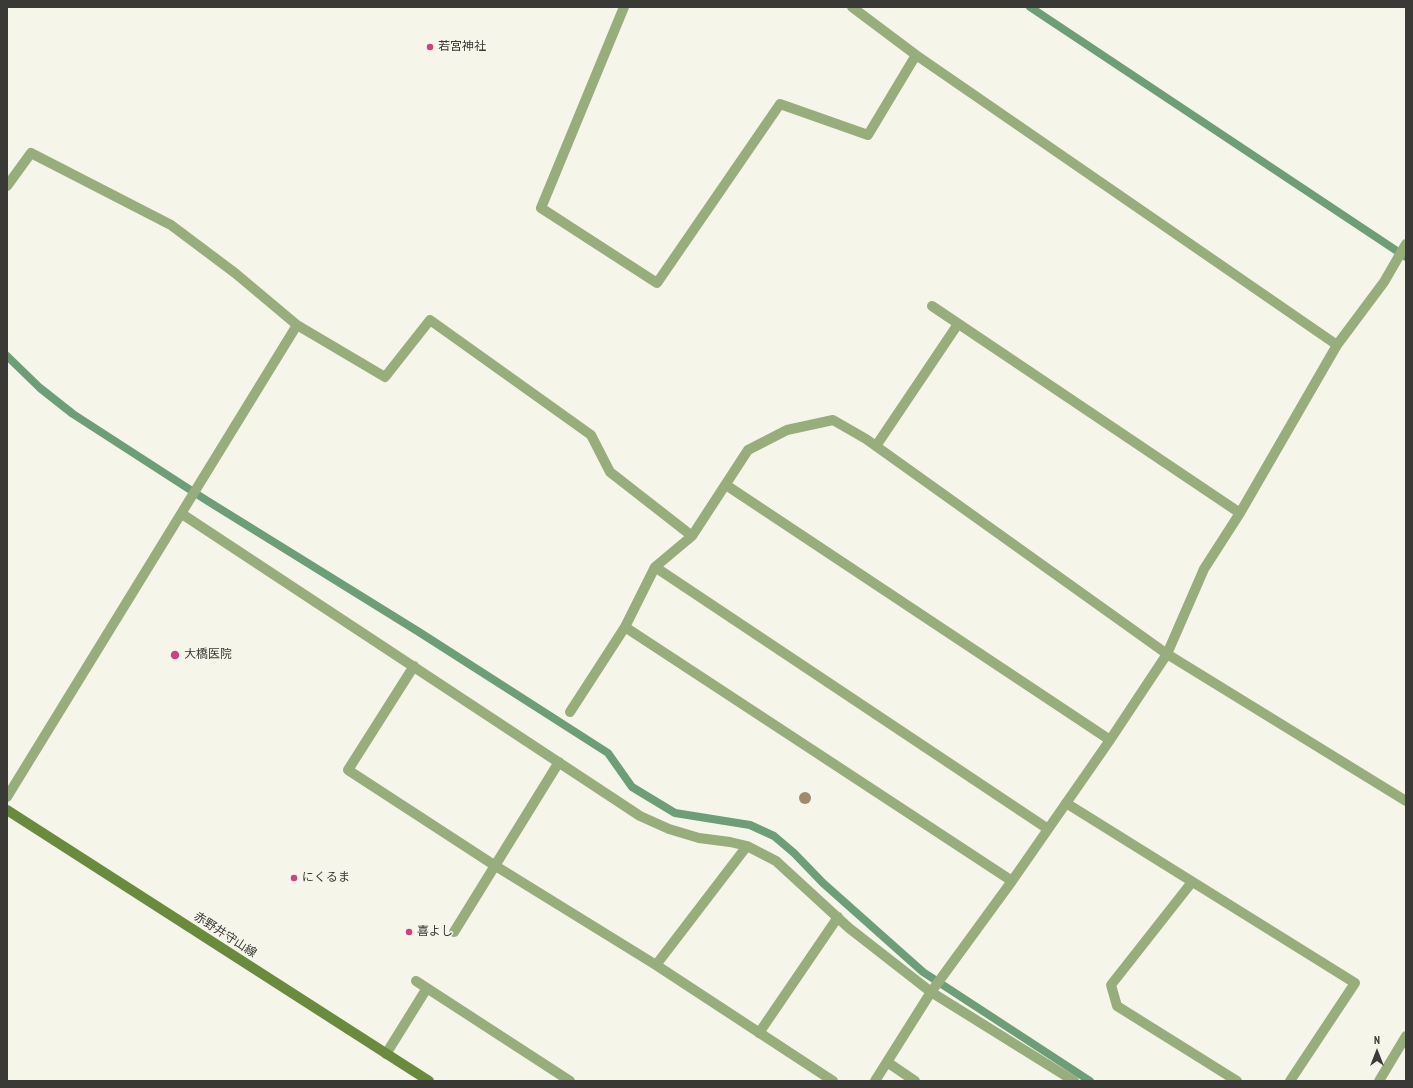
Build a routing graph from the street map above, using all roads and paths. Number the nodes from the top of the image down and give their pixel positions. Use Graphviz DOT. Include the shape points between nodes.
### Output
graph roads {
  1 [pos="624,7"];
  2 [pos="852,7"];
  3 [pos="916,55"];
  4 [pos="7,186"];
  5 [pos="1406,244"];
  6 [pos="932,306"];
  7 [pos="958,324"];
  8 [pos="297,325"];
  9 [pos="1336,345"];
  10 [pos="876,446"];
  11 [pos="726,485"];
  12 [pos="1240,513"];
  13 [pos="182,514"];
  14 [pos="692,536"];
  15 [pos="655,567"];
  16 [pos="625,627"];
  17 [pos="1167,654"];
  18 [pos="414,666"];
  19 [pos="570,712"];
  20 [pos="1110,740"];
  21 [pos="560,762"];
  22 [pos="7,797"];
  23 [pos="1406,801"];
  24 [pos="1066,803"];
  25 [pos="7,810"];
  26 [pos="1048,829"];
  27 [pos="747,846"];
  28 [pos="494,865"];
  29 [pos="1012,881"];
  30 [pos="1192,882"];
  31 [pos="838,917"];
  32 [pos="454,932"];
  33 [pos="656,965"];
  34 [pos="416,981"];
  35 [pos="427,988"];
  36 [pos="931,992"];
  37 [pos="759,1033"];
  38 [pos="1406,1036"];
  39 [pos="386,1054"];
  40 [pos="887,1062"];
  41 [pos="429,1081"];
  42 [pos="570,1081"];
  43 [pos="834,1081"];
  44 [pos="875,1081"];
  45 [pos="915,1081"];
  46 [pos="1074,1081"];
  47 [pos="1236,1081"];
  48 [pos="1290,1081"];
  49 [pos="1379,1081"];
  1 -- 3 [label="street" via="541,208 658,283 780,104 868,135"];
  2 -- 3 [label="street"];
  3 -- 9 [label="street"];
  4 -- 8 [label="street" via="31,153 171,225 235,273"];
  5 -- 9 [label="street" via="1384,282"];
  6 -- 7 [label="street"];
  7 -- 10 [label="street"];
  7 -- 12 [label="street"];
  8 -- 13 [label="street"];
  8 -- 14 [label="street" via="385,377 430,320 591,435 610,472"];
  9 -- 12 [label="street"];
  10 -- 11 [label="street" via="833,420 787,430 748,450"];
  10 -- 17 [label="street"];
  11 -- 14 [label="street"];
  11 -- 20 [label="street"];
  12 -- 17 [label="street" via="1204,569"];
  13 -- 18 [label="street"];
  13 -- 22 [label="street"];
  14 -- 15 [label="street"];
  15 -- 16 [label="street"];
  15 -- 26 [label="street"];
  16 -- 19 [label="street"];
  16 -- 29 [label="street"];
  17 -- 20 [label="street"];
  17 -- 23 [label="street"];
  18 -- 21 [label="street"];
  18 -- 28 [label="street" via="348,770"];
  20 -- 24 [label="street"];
  21 -- 27 [label="street" via="640,816 669,829 699,838"];
  21 -- 28 [label="street"];
  24 -- 26 [label="street"];
  24 -- 30 [label="street"];
  25 -- 39 [label="main road, 赤野井守山線"];
  26 -- 29 [label="street"];
  27 -- 31 [label="street" via="776,861"];
  27 -- 33 [label="street"];
  28 -- 32 [label="street"];
  28 -- 33 [label="street"];
  29 -- 36 [label="street"];
  30 -- 47 [label="street" via="1111,985 1117,1006"];
  30 -- 48 [label="street" via="1355,983"];
  31 -- 36 [label="street"];
  31 -- 37 [label="street"];
  33 -- 37 [label="street"];
  34 -- 35 [label="street"];
  35 -- 39 [label="street"];
  35 -- 42 [label="street"];
  36 -- 40 [label="street"];
  36 -- 46 [label="street"];
  37 -- 43 [label="street"];
  38 -- 49 [label="street"];
  39 -- 41 [label="main road, 赤野井守山線"];
  40 -- 44 [label="street"];
  40 -- 45 [label="street"];
}
